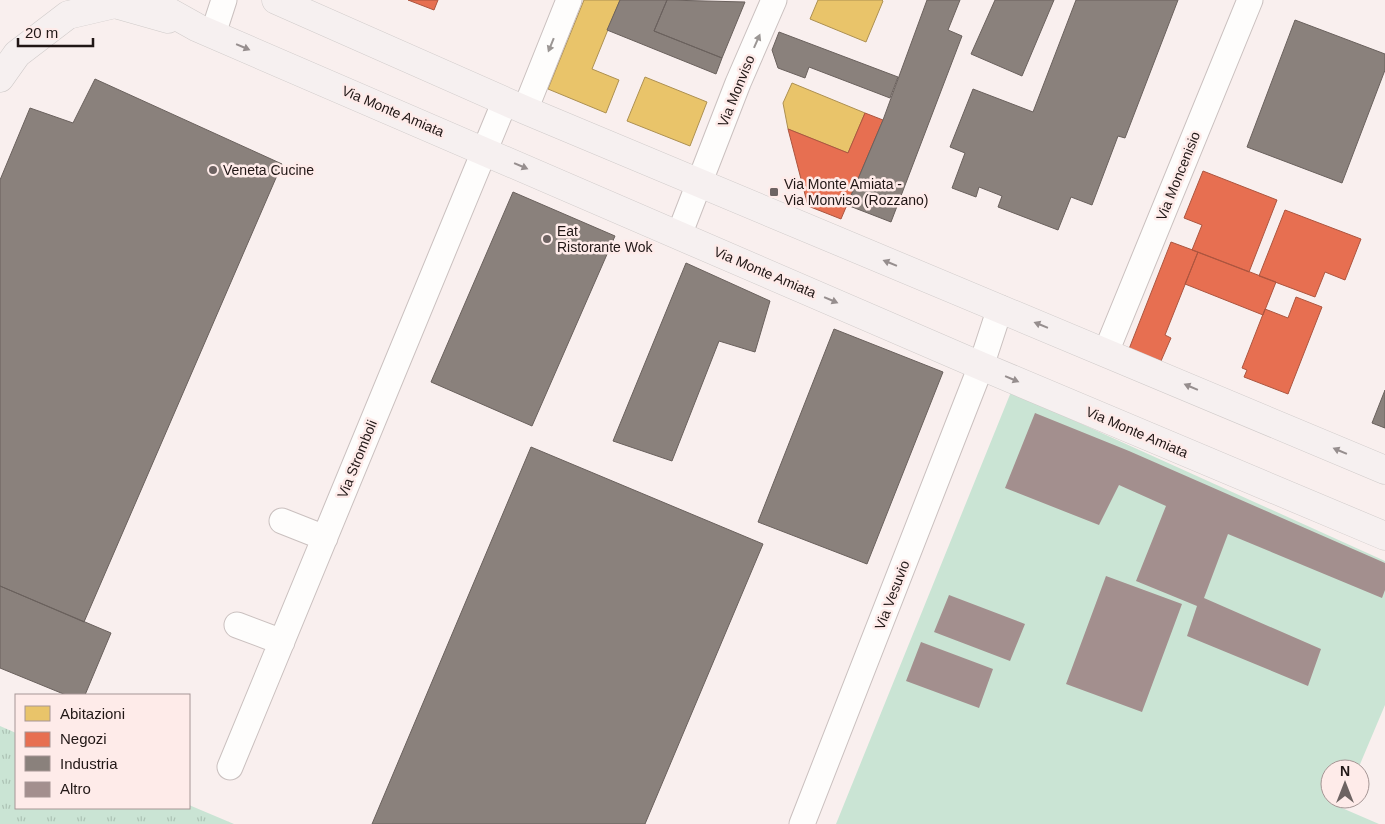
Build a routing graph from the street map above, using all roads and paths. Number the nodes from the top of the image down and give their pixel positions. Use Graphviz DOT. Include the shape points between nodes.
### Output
graph roads {
  1 [pos="148,0"];
  2 [pos="224,0"];
  3 [pos="276,0"];
  4 [pos="569,0"];
  5 [pos="774,0"];
  6 [pos="1250,0"];
  7 [pos="206,31"];
  8 [pos="0,78"];
  9 [pos="515,106"];
  10 [pos="484,151"];
  11 [pos="699,184"];
  12 [pos="679,234"];
  13 [pos="1000,308"];
  14 [pos="1106,352"];
  15 [pos="981,366"];
  16 [pos="1385,470"];
  17 [pos="282,521"];
  18 [pos="1385,536"];
  19 [pos="325,538"];
  20 [pos="236,625"];
  21 [pos="282,642"];
  22 [pos="230,767"];
  23 [pos="802,824"];
  1 -- 7 [label="main road, Via Monte Amiata"];
  2 -- 7 [label="street"];
  3 -- 9 [label="main road"];
  4 -- 9 [label="street, Via Stromboli, one-way"];
  11 -- 5 [label="street, Via Monviso, one-way"];
  6 -- 14 [label="street, Via Moncenisio"];
  7 -- 8 [label="main road" via="115,4 68,15 17,54"];
  7 -- 10 [label="main road, Via Monte Amiata, one-way"];
  9 -- 10 [label="street, Via Stromboli"];
  9 -- 11 [label="main road"];
  10 -- 12 [label="main road, Via Monte Amiata, one-way"];
  10 -- 19 [label="street, Via Stromboli"];
  11 -- 12 [label="street, Via Monviso"];
  13 -- 11 [label="main road, one-way"];
  12 -- 15 [label="main road, Via Monte Amiata, one-way"];
  14 -- 13 [label="main road, one-way"];
  13 -- 15 [label="street, Via Vesuvio"];
  16 -- 14 [label="main road, one-way"];
  15 -- 18 [label="main road, Via Monte Amiata, one-way"];
  15 -- 23 [label="street, Via Vesuvio"];
  17 -- 19 [label="street"];
  19 -- 21 [label="street, Via Stromboli"];
  20 -- 21 [label="street"];
  21 -- 22 [label="street, Via Stromboli"];
}
